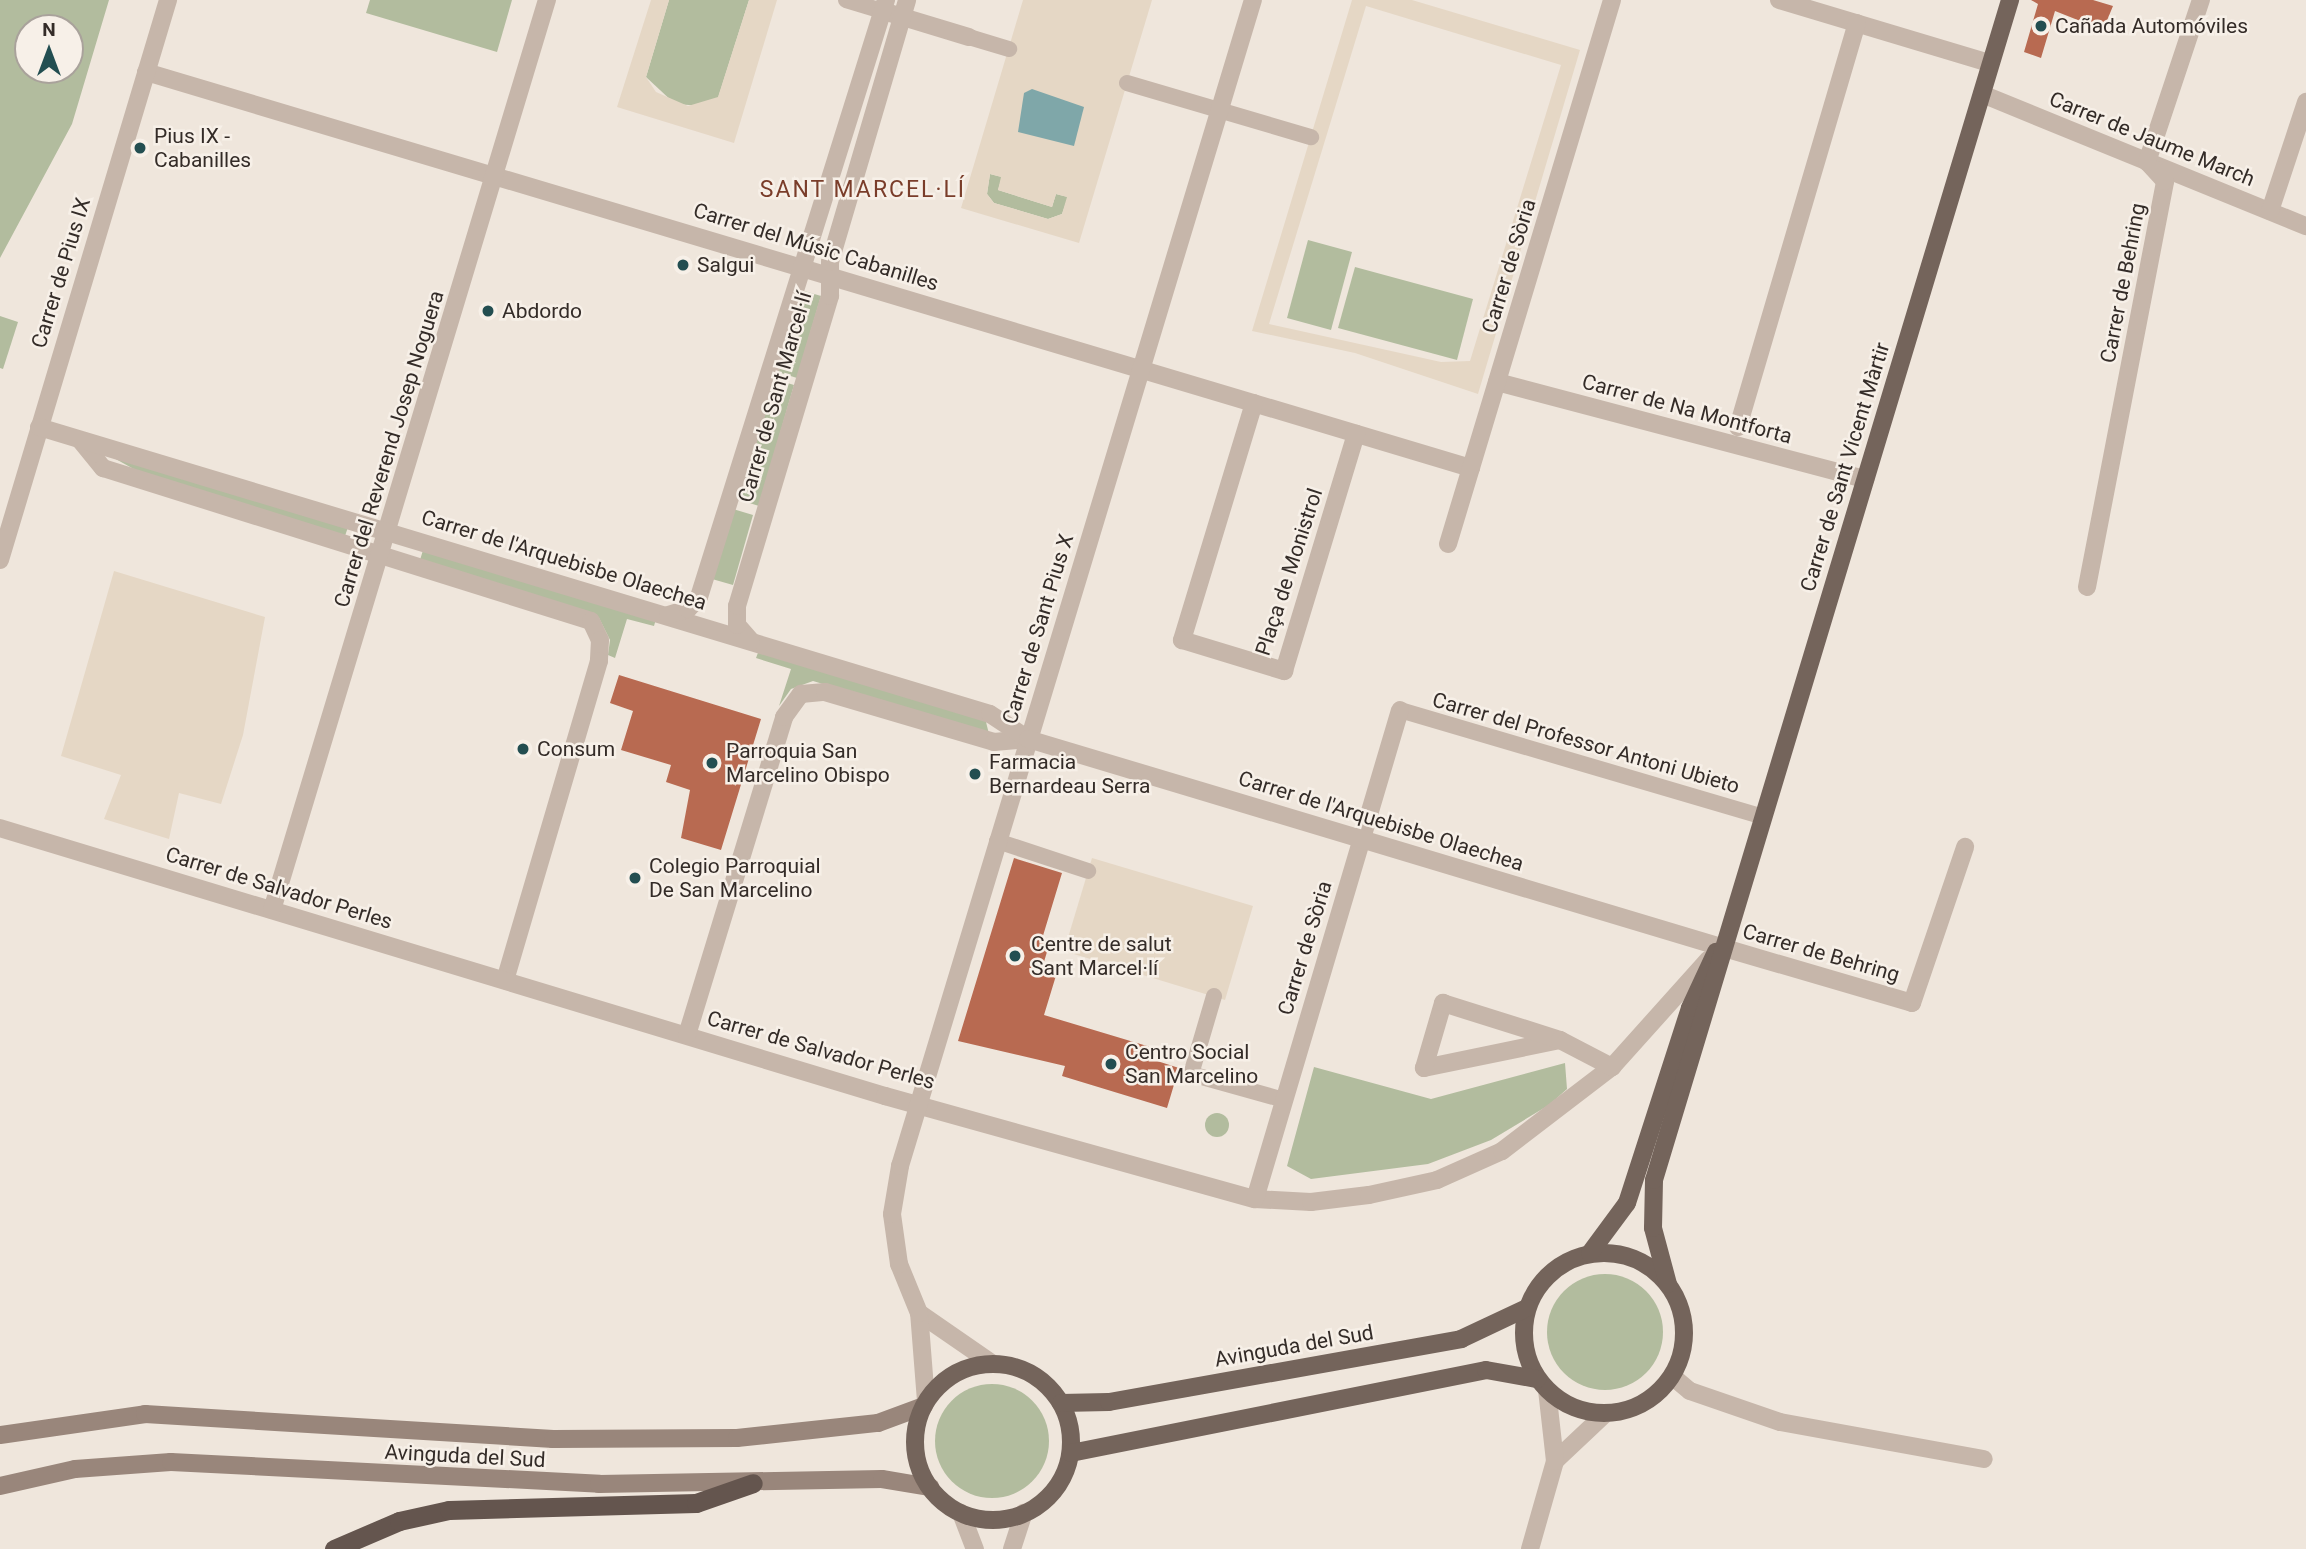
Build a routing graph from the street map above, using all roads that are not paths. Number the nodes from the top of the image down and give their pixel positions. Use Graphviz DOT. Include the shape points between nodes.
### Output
graph roads {
  1 [pos="168,0"];
  2 [pos="547,0"];
  3 [pos="846,0"];
  4 [pos="1253,0"];
  5 [pos="1612,0"];
  6 [pos="1779,0"];
  7 [pos="2010,0"];
  8 [pos="2201,0"];
  9 [pos="885,6"];
  10 [pos="905,8"];
  11 [pos="1857,23"];
  12 [pos="969,37"];
  13 [pos="1009,48"];
  14 [pos="1989,63"];
  15 [pos="146,72"];
  16 [pos="1127,83"];
  17 [pos="1982,94"];
  18 [pos="2306,102"];
  19 [pos="1220,110"];
  20 [pos="1311,137"];
  21 [pos="2147,162"];
  22 [pos="495,175"];
  23 [pos="2270,211"];
  24 [pos="2306,226"];
  25 [pos="802,267"];
  26 [pos="831,276"];
  27 [pos="1141,369"];
  28 [pos="1497,382"];
  29 [pos="1254,403"];
  30 [pos="39,427"];
  31 [pos="1738,427"];
  32 [pos="1356,433"];
  33 [pos="81,441"];
  34 [pos="1472,468"];
  35 [pos="1865,480"];
  36 [pos="389,530"];
  37 [pos="1448,544"];
  38 [pos="380,555"];
  39 [pos="0,560"];
  40 [pos="2087,587"];
  41 [pos="668,615"];
  42 [pos="751,641"];
  43 [pos="1400,710"];
  44 [pos="1028,739"];
  45 [pos="1761,816"];
  46 [pos="0,828"];
  47 [pos="1361,839"];
  48 [pos="997,841"];
  49 [pos="1965,847"];
  50 [pos="1088,871"];
  51 [pos="272,910"];
  52 [pos="1714,953"];
  53 [pos="505,980"];
  54 [pos="1214,996"];
  55 [pos="687,1035"];
  56 [pos="1560,1040"];
  57 [pos="1612,1067"];
  58 [pos="1284,1100"];
  59 [pos="918,1101"];
  60 [pos="1255,1199"];
  61 [pos="1590,1253"];
  62 [pos="1668,1284"];
  63 [pos="1527,1308"];
  64 [pos="919,1313"];
  65 [pos="993,1364"];
  66 [pos="1672,1376"];
  67 [pos="1542,1384"];
  68 [pos="925,1403"];
  69 [pos="1061,1403"];
  70 [pos="1606,1413"];
  71 [pos="0,1435"];
  72 [pos="1070,1452"];
  73 [pos="1984,1460"];
  74 [pos="1555,1461"];
  75 [pos="753,1483"];
  76 [pos="0,1486"];
  77 [pos="930,1487"];
  78 [pos="961,1513"];
  79 [pos="1024,1513"];
  80 [pos="334,1549"];
  81 [pos="975,1549"];
  82 [pos="1012,1549"];
  83 [pos="1530,1549"];
  1 -- 15 [label="street, Carrer de Pius IX"];
  2 -- 22 [label="street, Carrer del Reverend Josep Noguera"];
  3 -- 9 [label="street"];
  4 -- 19 [label="street, Carrer de Sant Pius X"];
  5 -- 28 [label="street, Carrer de Sòria"];
  6 -- 11 [label="street"];
  7 -- 14 [label="main road, Carrer de Sant Vicent Màrtir"];
  8 -- 21 [label="street"];
  9 -- 10 [label="street"];
  9 -- 25 [label="street, Carrer de Sant Marcel·lí"];
  10 -- 12 [label="street"];
  10 -- 26 [label="street, Carrer de Sant Marcel·lí"];
  11 -- 14 [label="street"];
  11 -- 31 [label="street"];
  12 -- 13 [label="street"];
  14 -- 17 [label="main road, Carrer de Sant Vicent Màrtir"];
  15 -- 22 [label="street, Carrer del Músic Cabanilles"];
  15 -- 30 [label="street, Carrer de Pius IX"];
  16 -- 19 [label="street"];
  17 -- 21 [label="street, Carrer de Jaume March"];
  17 -- 35 [label="main road, Carrer de Sant Vicent Màrtir"];
  18 -- 23 [label="street"];
  19 -- 20 [label="street"];
  19 -- 27 [label="street, Carrer de Sant Pius X"];
  21 -- 23 [label="street, Carrer de Jaume March"];
  21 -- 40 [label="street, Carrer de Behring" via="2165,181"];
  22 -- 25 [label="street, Carrer del Músic Cabanilles"];
  22 -- 36 [label="street, Carrer del Reverend Josep Noguera"];
  23 -- 24 [label="street, Carrer de Jaume March"];
  25 -- 26 [label="street, Carrer del Músic Cabanilles"];
  25 -- 41 [label="street, Carrer de Sant Marcel·lí" via="699,597 688,609"];
  26 -- 27 [label="street, Carrer del Músic Cabanilles"];
  26 -- 42 [label="street, Carrer de Sant Marcel·lí" via="737,606 737,625"];
  27 -- 29 [label="street, Carrer del Músic Cabanilles"];
  27 -- 44 [label="street, Carrer de Sant Pius X"];
  28 -- 34 [label="street, Carrer de Sòria"];
  28 -- 35 [label="street, Carrer de Na Montforta"];
  29 -- 32 [label="street, Carrer del Músic Cabanilles"];
  29 -- 32 [label="street, Plaça de Monistrol" via="1182,640 1284,671"];
  30 -- 33 [label="street, Carrer de l'Arquebisbe Olaechea"];
  30 -- 39 [label="street, Carrer de Pius IX"];
  32 -- 34 [label="street, Carrer del Músic Cabanilles"];
  33 -- 36 [label="street, Carrer de l'Arquebisbe Olaechea"];
  33 -- 38 [label="street" via="103,468"];
  34 -- 37 [label="street, Carrer de Sòria"];
  35 -- 45 [label="main road, Carrer de Sant Vicent Màrtir"];
  36 -- 38 [label="street, Carrer del Reverend Josep Noguera"];
  36 -- 41 [label="street, Carrer de l'Arquebisbe Olaechea"];
  38 -- 51 [label="street, Carrer del Reverend Josep Noguera"];
  38 -- 53 [label="street" via="581,616 597,630 599,661"];
  41 -- 42 [label="street, Carrer de l'Arquebisbe Olaechea"];
  42 -- 44 [label="street, Carrer de l'Arquebisbe Olaechea" via="990,714"];
  43 -- 45 [label="street, Carrer del Professor Antoni Ubieto"];
  43 -- 47 [label="street, Carrer de Sòria"];
  44 -- 47 [label="street, Carrer de l'Arquebisbe Olaechea"];
  44 -- 48 [label="street, Carrer de Sant Pius X"];
  44 -- 55 [label="street, Carrer de l'Arquebisbe Olaechea" via="994,742 825,692 801,694 784,717"];
  45 -- 52 [label="main road, Carrer de Sant Vicent Màrtir"];
  46 -- 51 [label="street, Carrer de Salvador Perles"];
  47 -- 52 [label="street, Carrer de l'Arquebisbe Olaechea"];
  47 -- 58 [label="street, Carrer de Sòria"];
  48 -- 50 [label="street"];
  48 -- 59 [label="street, Carrer de Sant Pius X"];
  49 -- 52 [label="street, Carrer de Behring" via="1912,1003"];
  51 -- 53 [label="street, Carrer de Salvador Perles"];
  52 -- 57 [label="street, Carrer de Salvador Perles"];
  52 -- 61 [label="main road, Carrer de Sant Vicent Màrtir" via="1627,1203"];
  52 -- 62 [label="main road, Carrer de Sant Vicent Màrtir" via="1708,1014 1654,1180 1653,1228"];
  53 -- 55 [label="street, Carrer de Salvador Perles"];
  54 -- 58 [label="street" via="1191,1074"];
  55 -- 59 [label="street, Carrer de Salvador Perles"];
  56 -- 56 [label="street" via="1443,1003 1424,1068 1492,1054"];
  56 -- 57 [label="street"];
  57 -- 60 [label="street, Carrer de Salvador Perles" via="1502,1151 1437,1180 1311,1202"];
  58 -- 60 [label="street, Carrer de Sòria"];
  59 -- 60 [label="street, Carrer de Salvador Perles"];
  59 -- 64 [label="street, Carrer de Sant Pius X" via="892,1214 899,1264"];
  61 -- 62 [label="main road" via="1633,1257"];
  61 -- 63 [label="main road" via="1551,1272"];
  62 -- 66 [label="main road" via="1684,1330"];
  63 -- 67 [label="main road" via="1525,1352"];
  63 -- 69 [label="main road, Avinguda del Sud" via="1461,1339 1109,1402"];
  64 -- 65 [label="street"];
  64 -- 68 [label="street, Carrer de Sant Pius X"];
  65 -- 68 [label="main road" via="955,1374"];
  65 -- 69 [label="main road" via="1032,1374"];
  66 -- 70 [label="main road" via="1643,1403"];
  66 -- 73 [label="street" via="1690,1391 1780,1422"];
  67 -- 70 [label="main road" via="1574,1407"];
  67 -- 72 [label="main road" via="1486,1370"];
  67 -- 74 [label="street"];
  68 -- 71 [label="main road, Avinguda del Sud" via="878,1423 737,1438 553,1439 145,1414"];
  68 -- 77 [label="main road" via="915,1451"];
  69 -- 72 [label="main road"];
  70 -- 74 [label="street"];
  72 -- 79 [label="main road" via="1060,1483"];
  74 -- 83 [label="street"];
  75 -- 76 [label="main road, Avinguda del Sud" via="599,1485 126,1464"];
  75 -- 77 [label="main road, Avinguda del Sud" via="882,1479"];
  75 -- 80 [label="highway" via="696,1503 449,1510 399,1521"];
  77 -- 78 [label="main road"];
  78 -- 79 [label="main road" via="993,1519"];
  78 -- 81 [label="street"];
  79 -- 82 [label="street"];
}
